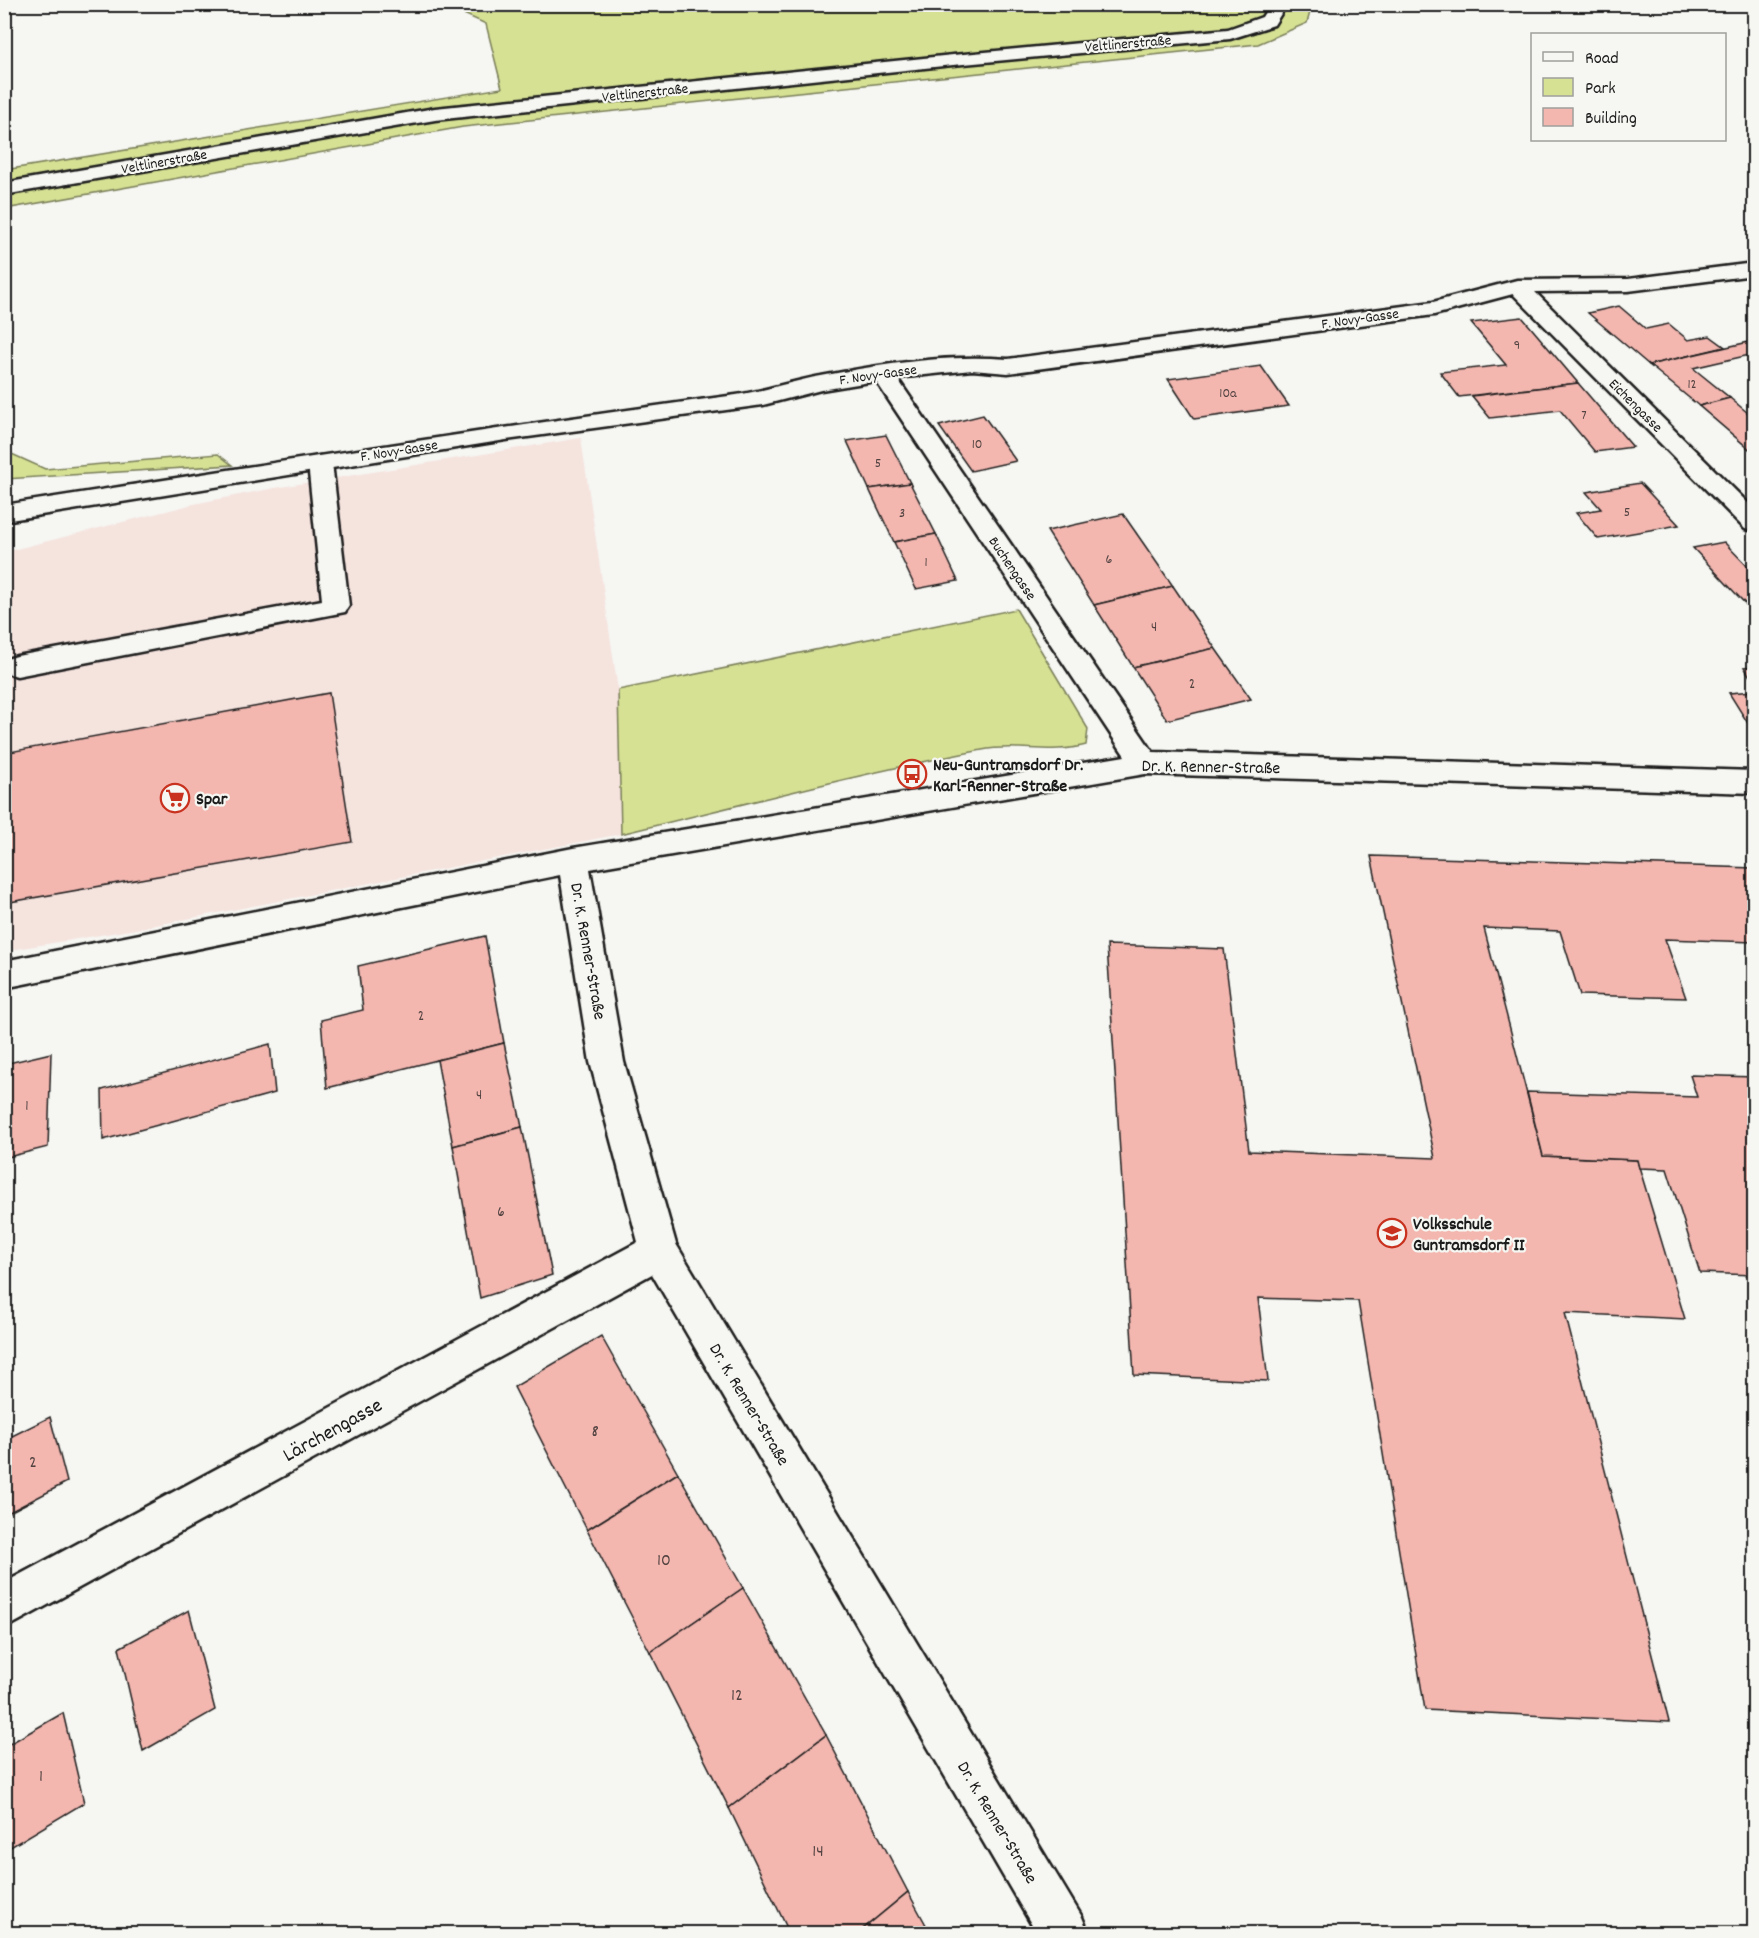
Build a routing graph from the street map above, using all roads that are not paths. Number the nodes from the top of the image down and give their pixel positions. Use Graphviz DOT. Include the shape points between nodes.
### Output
graph roads {
  1 [pos="1279,4"];
  2 [pos="4,189"];
  3 [pos="1755,268"];
  4 [pos="1517,286"];
  5 [pos="882,373"];
  6 [pos="320,463"];
  7 [pos="4,513"];
  8 [pos="1755,523"];
  9 [pos="17,666"];
  10 [pos="1145,763"];
  11 [pos="1755,782"];
  12 [pos="573,860"];
  13 [pos="4,975"];
  14 [pos="659,1251"];
  15 [pos="4,1607"];
  16 [pos="1065,1934"];
  1 -- 2 [label="street, Veltlinerstraße" via="1268,21 1230,34 435,114"];
  3 -- 4 [label="street, F. Novy-Gasse" via="1628,285"];
  4 -- 5 [label="street, F. Novy-Gasse" via="1434,308 1079,357 1008,366 972,363"];
  4 -- 8 [label="street, Eichengasse"];
  5 -- 6 [label="street, F. Novy-Gasse" via="819,383 763,398"];
  5 -- 10 [label="street, Buchengasse"];
  6 -- 7 [label="street, F. Novy-Gasse"];
  6 -- 9 [label="street" via="336,606"];
  10 -- 11 [label="street, Dr. K. Renner-Straße"];
  10 -- 12 [label="street, Dr. K. Renner-Straße"];
  12 -- 13 [label="street"];
  12 -- 14 [label="street, Dr. K. Renner-Straße" via="607,1062"];
  14 -- 15 [label="street, Lärchengasse"];
  14 -- 16 [label="street, Dr. K. Renner-Straße"];
}
